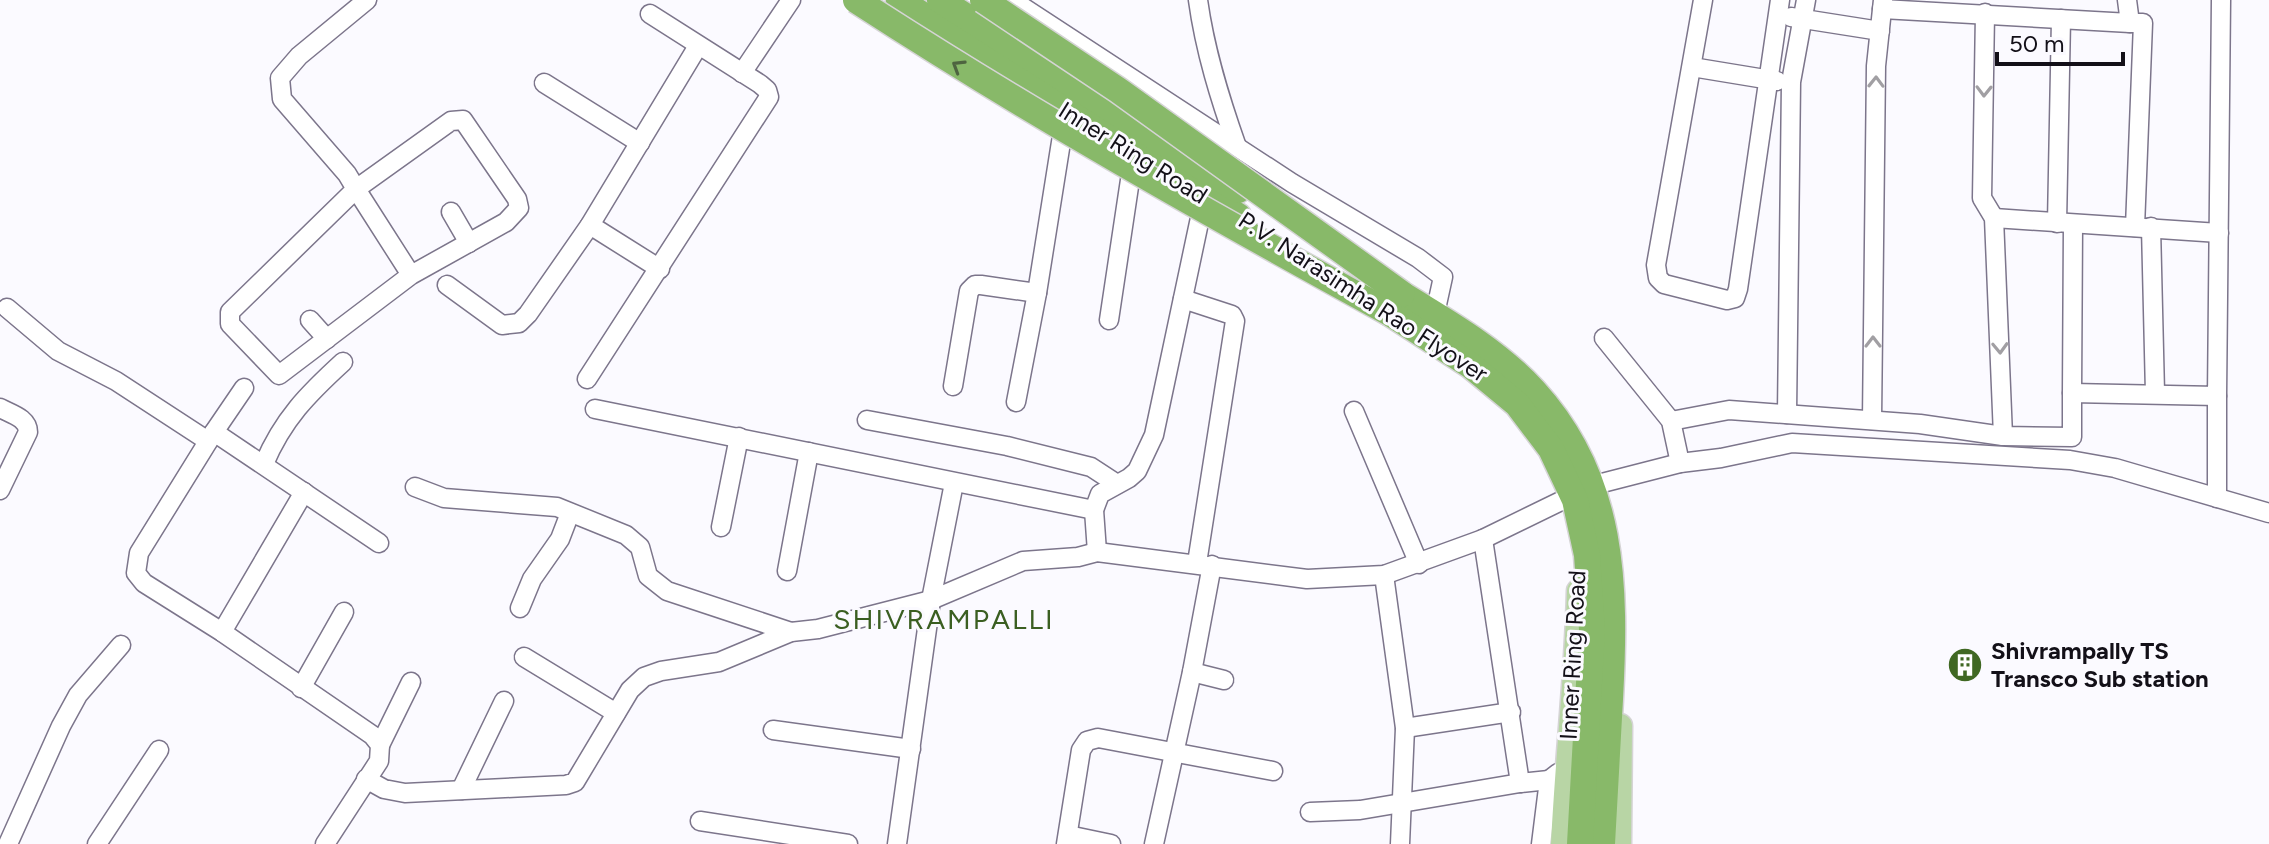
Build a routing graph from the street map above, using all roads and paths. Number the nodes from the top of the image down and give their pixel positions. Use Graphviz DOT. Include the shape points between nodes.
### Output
graph roads {
  1 [pos="367,0"];
  2 [pos="780,0"];
  3 [pos="791,0"];
  4 [pos="856,0"];
  5 [pos="891,0"];
  6 [pos="899,0"];
  7 [pos="940,0"];
  8 [pos="948,0"];
  9 [pos="983,0"];
  10 [pos="1012,0"];
  11 [pos="1198,0"];
  12 [pos="1703,0"];
  13 [pos="2127,0"];
  14 [pos="2221,0"];
  15 [pos="1882,4"];
  16 [pos="1952,6"];
  17 [pos="1779,8"];
  18 [pos="1804,9"];
  19 [pos="2030,9"];
  20 [pos="1985,13"];
  21 [pos="650,14"];
  22 [pos="2061,19"];
  23 [pos="2130,23"];
  24 [pos="1880,31"];
  25 [pos="698,46"];
  26 [pos="1692,67"];
  27 [pos="738,70"];
  28 [pos="1767,80"];
  29 [pos="1791,82"];
  30 [pos="544,83"];
  31 [pos="1066,111"];
  32 [pos="640,143"];
  33 [pos="1237,147"];
  34 [pos="1134,154"];
  35 [pos="356,189"];
  36 [pos="1204,199"];
  37 [pos="1654,202"];
  38 [pos="451,212"];
  39 [pos="1994,218"];
  40 [pos="2065,224"];
  41 [pos="590,225"];
  42 [pos="2143,227"];
  43 [pos="2219,233"];
  44 [pos="469,243"];
  45 [pos="1656,265"];
  46 [pos="660,269"];
  47 [pos="411,275"];
  48 [pos="447,285"];
  49 [pos="1037,293"];
  50 [pos="1183,299"];
  51 [pos="1396,304"];
  52 [pos="7,308"];
  53 [pos="1436,309"];
  54 [pos="310,320"];
  55 [pos="1109,320"];
  56 [pos="1604,338"];
  57 [pos="327,339"];
  58 [pos="343,362"];
  59 [pos="587,379"];
  60 [pos="953,386"];
  61 [pos="244,388"];
  62 [pos="2072,393"];
  63 [pos="2155,393"];
  64 [pos="2217,396"];
  65 [pos="1016,402"];
  66 [pos="0,408"];
  67 [pos="595,409"];
  68 [pos="1354,411"];
  69 [pos="1787,414"];
  70 [pos="867,420"];
  71 [pos="1872,420"];
  72 [pos="1671,421"];
  73 [pos="1920,424"];
  74 [pos="1943,427"];
  75 [pos="211,436"];
  76 [pos="2003,436"];
  77 [pos="739,437"];
  78 [pos="1920,451"];
  79 [pos="809,452"];
  80 [pos="1942,452"];
  81 [pos="1721,458"];
  82 [pos="1680,463"];
  83 [pos="264,464"];
  84 [pos="954,483"];
  85 [pos="1117,484"];
  86 [pos="415,487"];
  87 [pos="1604,488"];
  88 [pos="0,490"];
  89 [pos="304,492"];
  90 [pos="2217,498"];
  91 [pos="1565,499"];
  92 [pos="1094,510"];
  93 [pos="570,513"];
  94 [pos="2269,513"];
  95 [pos="721,527"];
  96 [pos="1483,539"];
  97 [pos="379,543"];
  98 [pos="1097,552"];
  99 [pos="1204,564"];
  100 [pos="1419,564"];
  101 [pos="787,571"];
  102 [pos="1384,575"];
  103 [pos="931,600"];
  104 [pos="520,608"];
  105 [pos="344,612"];
  106 [pos="222,632"];
  107 [pos="791,632"];
  108 [pos="121,645"];
  109 [pos="524,657"];
  110 [pos="1192,672"];
  111 [pos="1224,680"];
  112 [pos="411,682"];
  113 [pos="301,688"];
  114 [pos="504,701"];
  115 [pos="1511,712"];
  116 [pos="616,713"];
  117 [pos="1405,728"];
  118 [pos="773,730"];
  119 [pos="380,745"];
  120 [pos="911,749"];
  121 [pos="159,750"];
  122 [pos="1174,751"];
  123 [pos="1273,771"];
  124 [pos="1558,774"];
  125 [pos="366,779"];
  126 [pos="1520,783"];
  127 [pos="461,790"];
  128 [pos="1402,803"];
  129 [pos="1310,812"];
  130 [pos="700,821"];
  131 [pos="1067,839"];
  132 [pos="14,843"];
  133 [pos="1158,843"];
  134 [pos="97,844"];
  135 [pos="325,844"];
  136 [pos="848,844"];
  137 [pos="897,844"];
  138 [pos="1111,844"];
  139 [pos="1400,844"];
  140 [pos="1541,844"];
  141 [pos="1563,844"];
  142 [pos="1580,844"];
  143 [pos="1602,844"];
  144 [pos="1619,844"];
  1 -- 35 [label="street" via="280,78 282,99"];
  2 -- 27 [label="street"];
  3 -- 27 [label="street"];
  51 -- 4 [label="highway, one-way, bridge" via="1238,230"];
  5 -- 31 [label="main road, Inner Ring Road"];
  6 -- 51 [label="highway, P.V. Narasimha Rao Flyover, bridge"];
  7 -- 51 [label="highway, P.V. Narasimha Rao Flyover, bridge"];
  8 -- 53 [label="main road, Inner Ring Road"];
  9 -- 51 [label="highway, bridge" via="1118,90"];
  10 -- 33 [label="street"];
  11 -- 33 [label="street" via="1217,91"];
  12 -- 26 [label="street"];
  13 -- 23 [label="street"];
  14 -- 43 [label="street"];
  15 -- 16 [label="street"];
  15 -- 24 [label="street"];
  16 -- 20 [label="street"];
  17 -- 18 [label="street"];
  17 -- 28 [label="street"];
  18 -- 24 [label="street"];
  18 -- 29 [label="street"];
  19 -- 20 [label="street"];
  19 -- 22 [label="street"];
  20 -- 39 [label="street, one-way" via="1982,198"];
  21 -- 25 [label="street"];
  22 -- 23 [label="street"];
  22 -- 40 [label="street"];
  23 -- 42 [label="street" via="2143,23"];
  71 -- 24 [label="street, one-way"];
  25 -- 27 [label="street"];
  25 -- 32 [label="street"];
  26 -- 28 [label="street"];
  26 -- 45 [label="street"];
  27 -- 46 [label="street" via="769,97"];
  28 -- 29 [label="street"];
  28 -- 45 [label="street" via="1735,298 1664,284"];
  29 -- 69 [label="street"];
  30 -- 32 [label="street"];
  31 -- 34 [label="main road, Inner Ring Road"];
  31 -- 49 [label="street"];
  32 -- 41 [label="street"];
  33 -- 53 [label="street" via="1443,277"];
  34 -- 36 [label="main road, Inner Ring Road"];
  34 -- 55 [label="street"];
  35 -- 44 [label="street" via="445,125 463,120 519,208 506,222"];
  35 -- 47 [label="street"];
  35 -- 57 [label="street" via="228,318 279,375"];
  36 -- 50 [label="street"];
  36 -- 91 [label="main road, Inner Ring Road" via="1467,368 1529,433"];
  37 -- 45 [label="street" via="1646,255"];
  38 -- 44 [label="street"];
  39 -- 40 [label="street"];
  39 -- 76 [label="street, one-way"];
  40 -- 42 [label="street"];
  40 -- 62 [label="street"];
  41 -- 46 [label="street"];
  41 -- 48 [label="street" via="519,323 502,325"];
  42 -- 43 [label="street"];
  42 -- 63 [label="street"];
  43 -- 64 [label="street"];
  44 -- 47 [label="street"];
  46 -- 59 [label="street"];
  47 -- 57 [label="street"];
  49 -- 60 [label="street" via="975,285 969,291"];
  49 -- 65 [label="street"];
  50 -- 85 [label="street" via="1154,435 1137,471"];
  50 -- 99 [label="street" via="1223,310 1235,321"];
  51 -- 142 [label="highway, P.V. Narasimha Rao Flyover" via="1517,404 1551,449 1575,500 1587,555 1592,630"];
  51 -- 143 [label="highway, P.V. Narasimha Rao Flyover" via="1483,347 1533,390 1570,438 1596,494 1608,553 1613,630"];
  52 -- 75 [label="street" via="58,351"];
  53 -- 87 [label="main road, Inner Ring Road" via="1498,347 1540,384 1578,433"];
  54 -- 57 [label="street"];
  56 -- 72 [label="street"];
  58 -- 83 [label="street" via="294,410"];
  61 -- 75 [label="street"];
  62 -- 63 [label="street"];
  62 -- 76 [label="street" via="2072,437"];
  63 -- 64 [label="street"];
  64 -- 90 [label="street"];
  66 -- 88 [label="street" via="28,426"];
  67 -- 77 [label="street"];
  68 -- 100 [label="street"];
  69 -- 71 [label="street"];
  69 -- 72 [label="street" via="1729,410"];
  70 -- 85 [label="street" via="1091,467"];
  71 -- 73 [label="street"];
  72 -- 82 [label="street"];
  73 -- 74 [label="street"];
  73 -- 78 [label="street"];
  74 -- 76 [label="street"];
  74 -- 80 [label="street"];
  75 -- 83 [label="street"];
  75 -- 106 [label="street" via="135,566 144,583"];
  77 -- 79 [label="street"];
  77 -- 95 [label="street"];
  78 -- 80 [label="street"];
  78 -- 81 [label="street" via="1792,443"];
  79 -- 84 [label="street"];
  79 -- 101 [label="street"];
  80 -- 90 [label="street" via="2070,460"];
  81 -- 82 [label="street"];
  81 -- 87 [label="street" via="1683,473"];
  82 -- 87 [label="street"];
  83 -- 89 [label="street"];
  84 -- 92 [label="street"];
  84 -- 103 [label="street"];
  85 -- 92 [label="street" via="1100,494"];
  86 -- 93 [label="street" via="444,498 529,503"];
  87 -- 144 [label="main road, Inner Ring Road" via="1620,583"];
  89 -- 97 [label="street"];
  89 -- 106 [label="street"];
  90 -- 94 [label="street"];
  91 -- 96 [label="street"];
  91 -- 124 [label="main road, Inner Ring Road" via="1579,584 1578,653"];
  92 -- 98 [label="street"];
  93 -- 104 [label="street"];
  93 -- 107 [label="street" via="626,535 640,547 648,576 667,591"];
  96 -- 100 [label="street"];
  96 -- 115 [label="street"];
  98 -- 99 [label="street"];
  98 -- 103 [label="street" via="1023,561"];
  99 -- 102 [label="street" via="1307,579"];
  99 -- 110 [label="street"];
  100 -- 102 [label="street"];
  102 -- 117 [label="street"];
  103 -- 107 [label="street"];
  103 -- 120 [label="street"];
  105 -- 113 [label="street"];
  106 -- 113 [label="street"];
  107 -- 116 [label="street" via="719,662 644,677"];
  108 -- 132 [label="street" via="78,695 61,726"];
  109 -- 116 [label="street"];
  110 -- 111 [label="street"];
  110 -- 122 [label="street"];
  112 -- 119 [label="street"];
  113 -- 119 [label="street"];
  114 -- 127 [label="street"];
  115 -- 117 [label="street"];
  115 -- 126 [label="street"];
  116 -- 127 [label="street" via="575,782 552,788"];
  117 -- 128 [label="street"];
  118 -- 120 [label="street"];
  119 -- 125 [label="street" via="379,761"];
  120 -- 137 [label="street"];
  121 -- 134 [label="street"];
  122 -- 123 [label="street"];
  122 -- 131 [label="street" via="1098,738 1087,741 1081,750"];
  122 -- 133 [label="street"];
  124 -- 126 [label="street"];
  124 -- 140 [label="street"];
  124 -- 141 [label="main road, Inner Ring Road"];
  125 -- 127 [label="street" via="405,793"];
  125 -- 135 [label="street"];
  126 -- 128 [label="street"];
  128 -- 129 [label="street"];
  128 -- 139 [label="street"];
  130 -- 136 [label="street"];
  131 -- 138 [label="street"];
}
